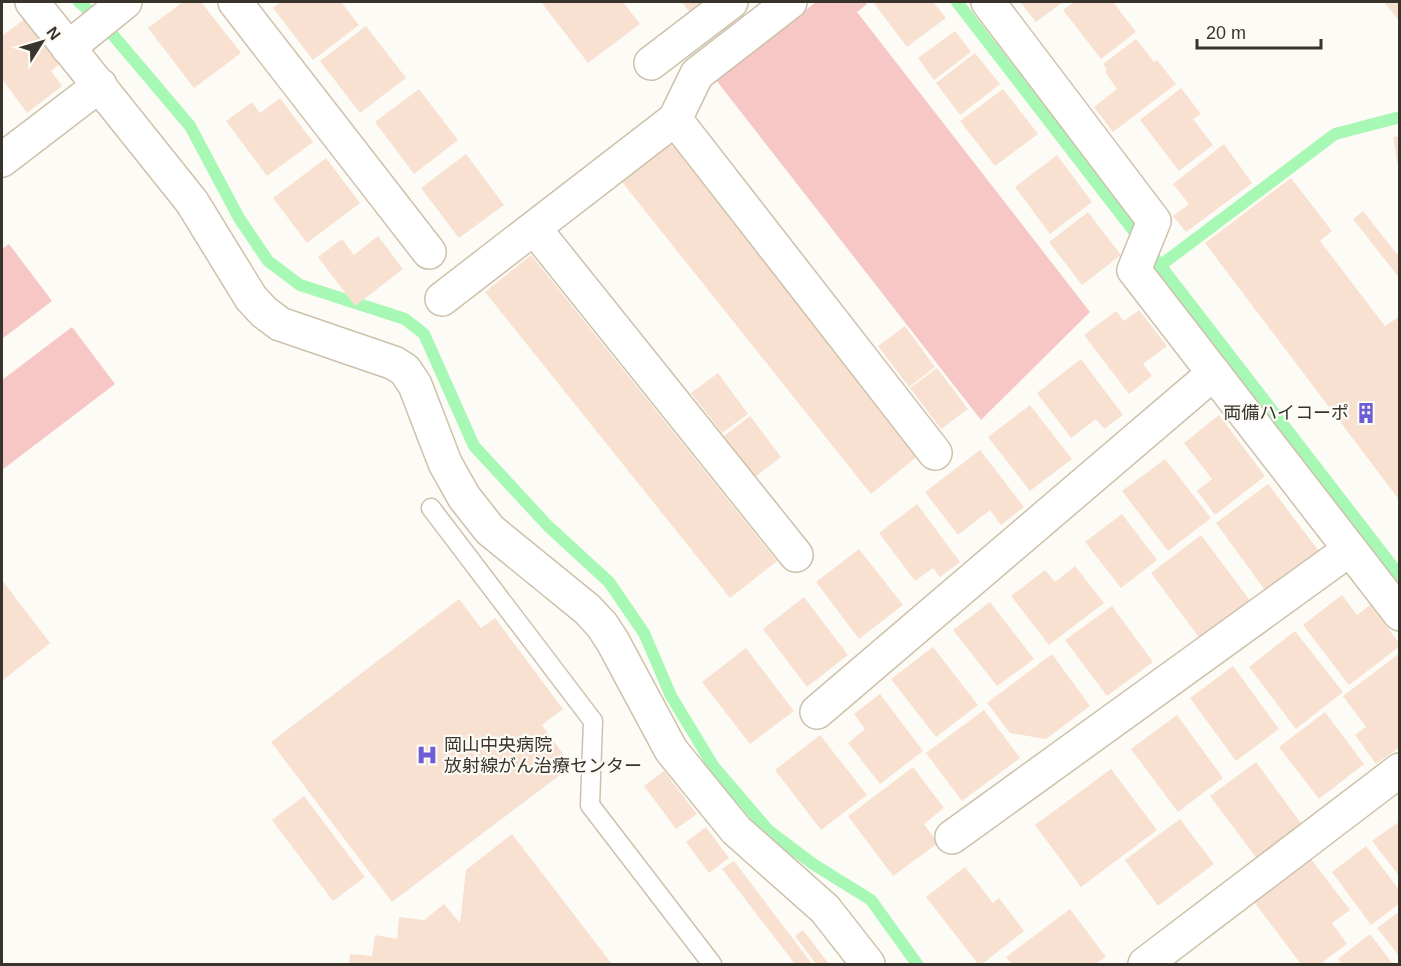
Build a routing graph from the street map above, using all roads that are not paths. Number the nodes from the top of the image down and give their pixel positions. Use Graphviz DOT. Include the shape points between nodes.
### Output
graph roads {
  1 [pos="32,2"];
  2 [pos="235,2"];
  3 [pos="731,2"];
  4 [pos="789,2"];
  5 [pos="988,2"];
  6 [pos="120,6"];
  7 [pos="72,45"];
  8 [pos="651,63"];
  9 [pos="100,86"];
  10 [pos="675,119"];
  11 [pos="2,160"];
  12 [pos="534,228"];
  13 [pos="429,252"];
  14 [pos="442,299"];
  15 [pos="1214,373"];
  16 [pos="935,453"];
  17 [pos="431,508"];
  18 [pos="1349,550"];
  19 [pos="796,555"];
  20 [pos="1400,614"];
  21 [pos="817,712"];
  22 [pos="1400,770"];
  23 [pos="952,837"];
  24 [pos="712,964"];
  25 [pos="868,964"];
  26 [pos="1146,964"];
  1 -- 7 [label="street"];
  2 -- 13 [label="street"];
  3 -- 8 [label="street"];
  4 -- 10 [label="street" via="697,74"];
  5 -- 15 [label="street" via="1154,221 1134,270"];
  6 -- 7 [label="street"];
  7 -- 9 [label="street"];
  9 -- 11 [label="street"];
  9 -- 25 [label="street" via="192,202 251,298 264,312 280,324 405,370 464,497 490,530 602,625 677,759 736,830 825,909"];
  10 -- 12 [label="street"];
  10 -- 16 [label="street"];
  12 -- 14 [label="street"];
  12 -- 19 [label="street"];
  15 -- 18 [label="street"];
  15 -- 21 [label="street"];
  17 -- 24 [label="lane" via="593,721 590,805"];
  18 -- 20 [label="street"];
  18 -- 23 [label="street"];
  22 -- 26 [label="street"];
}
